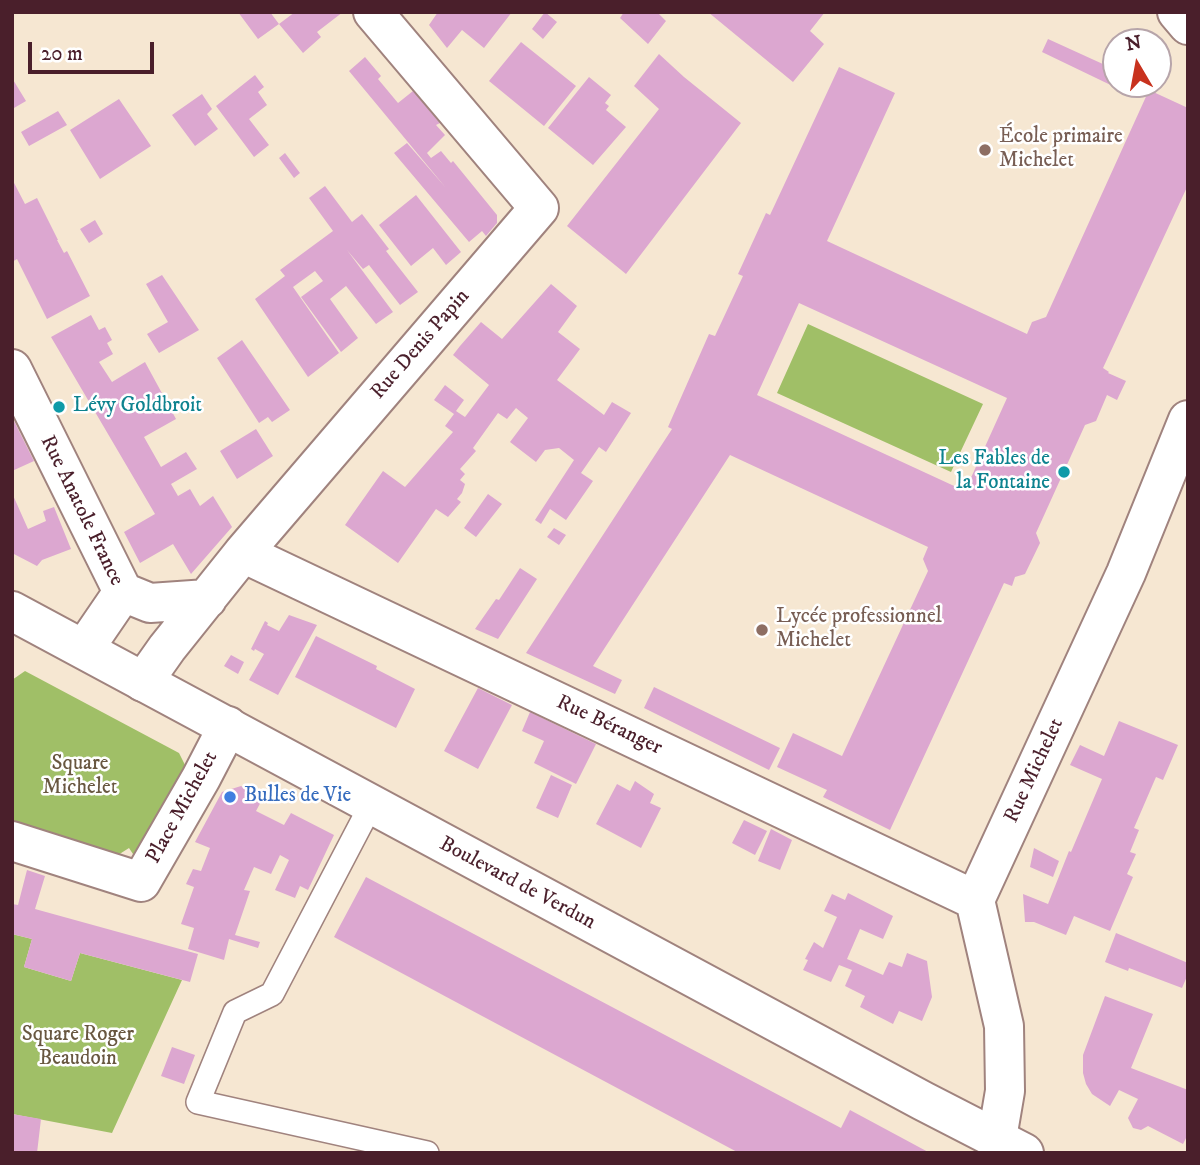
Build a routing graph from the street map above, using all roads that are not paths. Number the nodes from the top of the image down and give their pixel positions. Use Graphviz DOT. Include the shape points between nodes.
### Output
graph roads {
  1 [pos="373,12"];
  2 [pos="1177,12"];
  3 [pos="1188,25"];
  4 [pos="12,369"];
  5 [pos="1188,420"];
  6 [pos="243,553"];
  7 [pos="123,592"];
  8 [pos="207,599"];
  9 [pos="12,611"];
  10 [pos="84,649"];
  11 [pos="143,682"];
  12 [pos="228,726"];
  13 [pos="371,805"];
  14 [pos="12,841"];
  15 [pos="975,900"];
  16 [pos="1011,1145"];
  17 [pos="427,1153"];
  1 -- 6 [label="street, Rue Denis Papin" via="539,208"];
  2 -- 3 [label="street"];
  4 -- 7 [label="street, Rue Anatole France"];
  5 -- 15 [label="street, Rue Michelet" via="1126,573"];
  6 -- 8 [label="street, Rue Denis Papin"];
  6 -- 15 [label="street, Rue Béranger"];
  7 -- 8 [label="street" via="149,603"];
  7 -- 10 [label="street, Rue Anatole France"];
  8 -- 11 [label="street, Rue Denis Papin"];
  9 -- 10 [label="street, Boulevard de Verdun"];
  10 -- 11 [label="street, Boulevard de Verdun"];
  11 -- 12 [label="street, Boulevard de Verdun"];
  12 -- 13 [label="street, Boulevard de Verdun"];
  12 -- 14 [label="street, Place Michelet" via="141,882"];
  13 -- 16 [label="street, Boulevard de Verdun"];
  13 -- 17 [label="lane" via="272,995 235,1012 198,1102"];
  15 -- 16 [label="street" via="1004,1026 1004,1091"];
}
